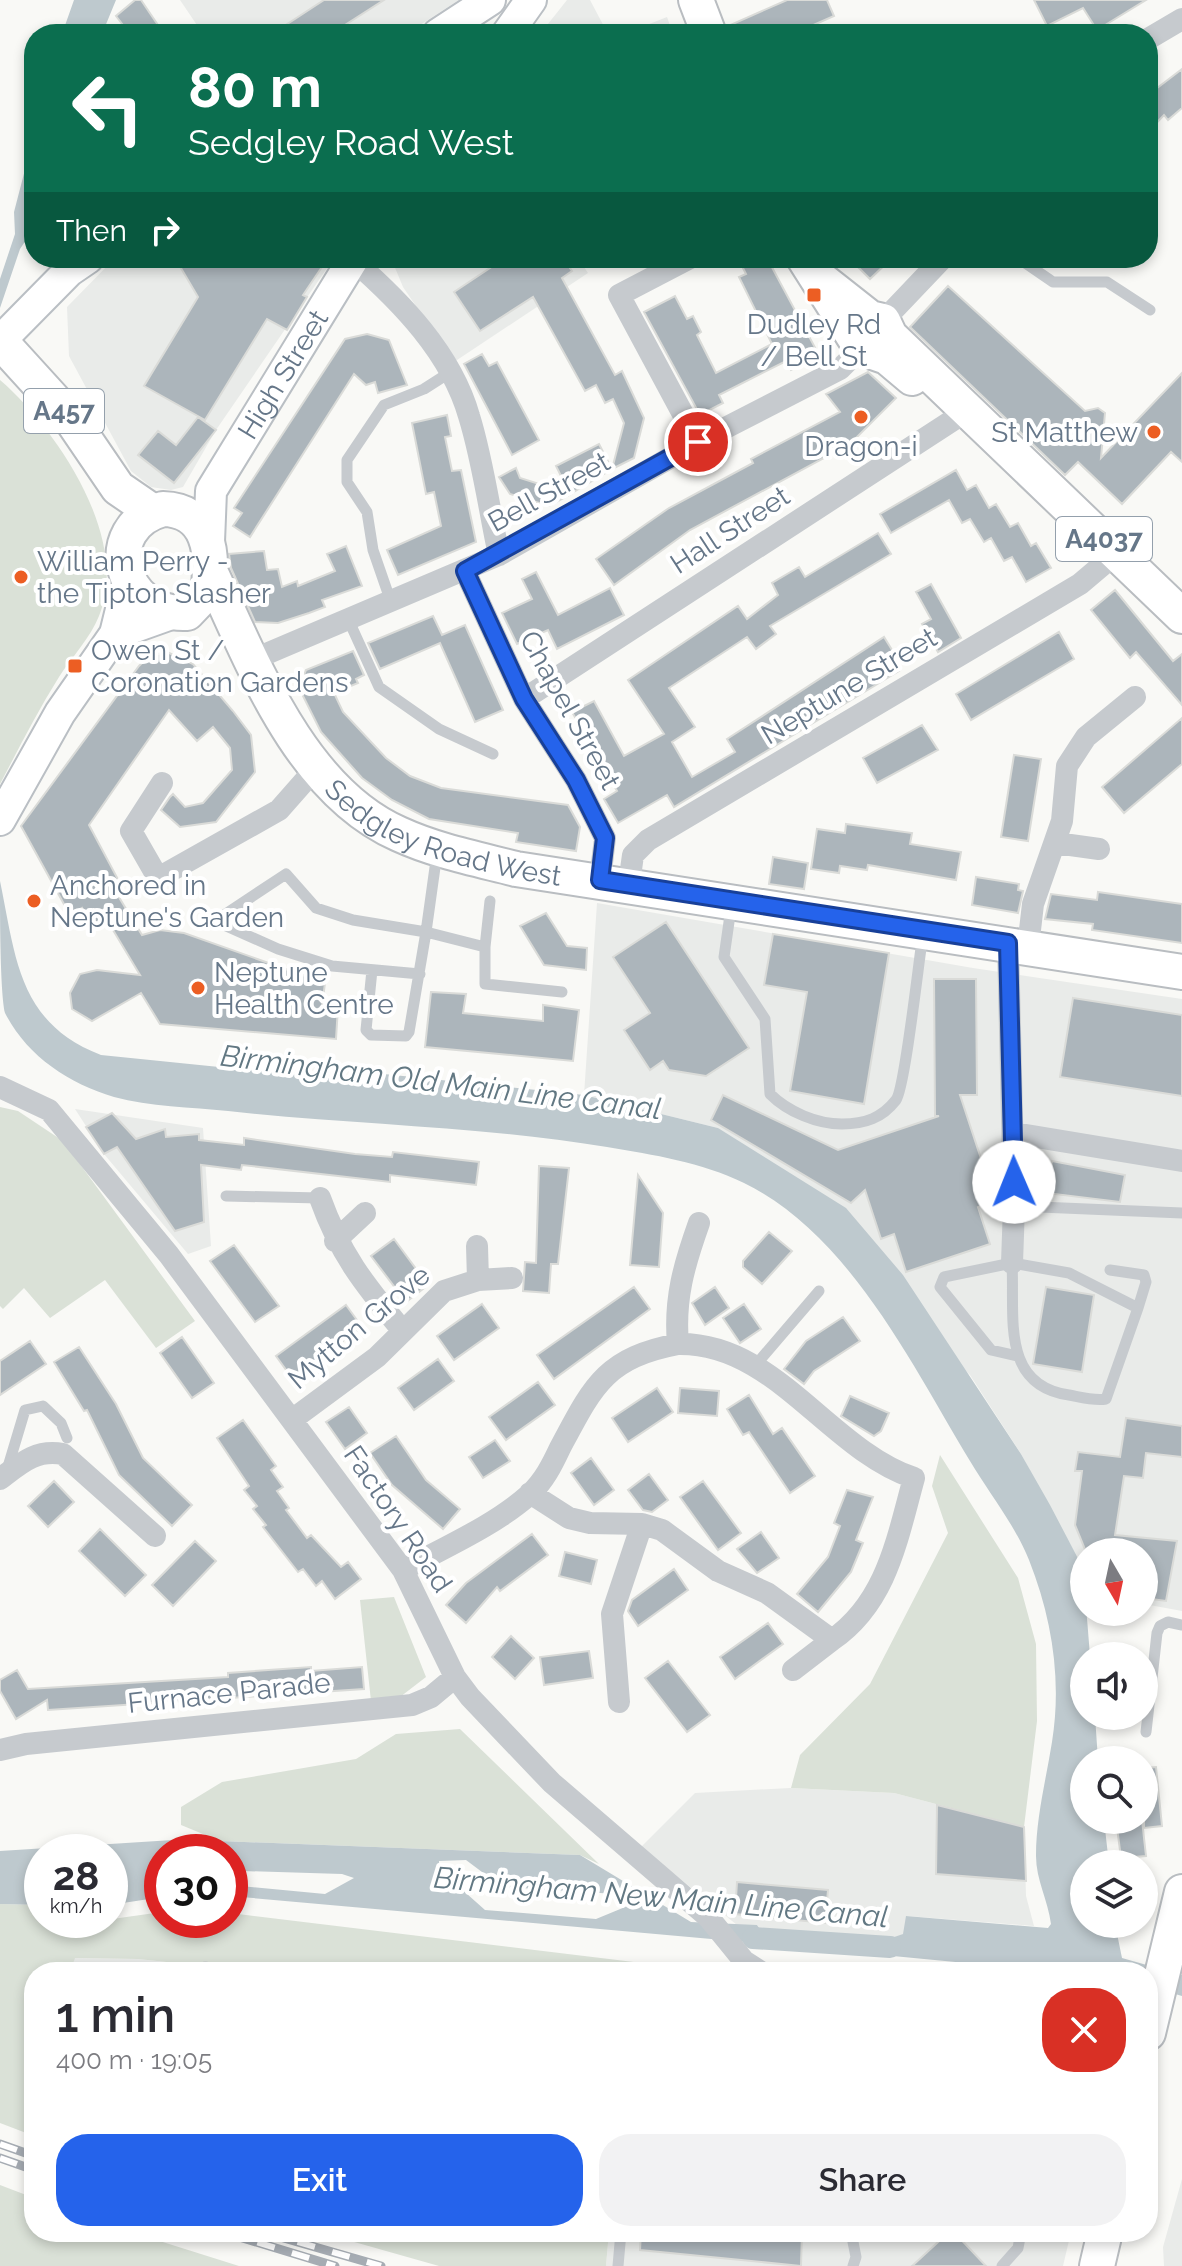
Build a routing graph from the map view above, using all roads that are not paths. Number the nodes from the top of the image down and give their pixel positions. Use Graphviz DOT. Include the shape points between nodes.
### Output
graph roads {
  1 [pos="490,0"];
  2 [pos="531,0"];
  3 [pos="696,0"];
  4 [pos="1182,19"];
  5 [pos="453,24"];
  6 [pos="514,24"];
  7 [pos="705,24"];
  8 [pos="1158,33"];
  9 [pos="73,268"];
  10 [pos="347,268"];
  11 [pos="363,268"];
  12 [pos="671,268"];
  13 [pos="811,268"];
  14 [pos="934,268"];
  15 [pos="1033,268"];
  16 [pos="1150,310"];
  17 [pos="872,336"];
  18 [pos="0,341"];
  19 [pos="449,373"];
  20 [pos="964,413"];
  21 [pos="698,442"];
  22 [pos="118,488"];
  23 [pos="211,491"];
  24 [pos="165,511"];
  25 [pos="1119,551"];
  26 [pos="499,555"];
  27 [pos="210,557"];
  28 [pos="126,567"];
  29 [pos="465,571"];
  30 [pos="392,602"];
  31 [pos="179,613"];
  32 [pos="1182,616"];
  33 [pos="349,621"];
  34 [pos="115,634"];
  35 [pos="252,660"];
  36 [pos="1135,697"];
  37 [pos="524,699"];
  38 [pos="493,754"];
  39 [pos="316,768"];
  40 [pos="162,783"];
  41 [pos="0,820"];
  42 [pos="1056,843"];
  43 [pos="438,849"];
  44 [pos="1099,849"];
  45 [pos="615,882"];
  46 [pos="732,900"];
  47 [pos="490,901"];
  48 [pos="923,929"];
  49 [pos="426,932"];
  50 [pos="1018,945"];
  51 [pos="485,947"];
  52 [pos="372,970"];
  53 [pos="1182,972"];
  54 [pos="420,974"];
  55 [pos="562,992"];
  56 [pos="0,1087"];
  57 [pos="1013,1133"];
  58 [pos="1182,1161"];
  59 [pos="226,1196"];
  60 [pos="320,1198"];
  61 [pos="1014,1206"];
  62 [pos="365,1213"];
  63 [pos="1182,1213"];
  64 [pos="699,1223"];
  65 [pos="335,1241"];
  66 [pos="477,1246"];
  67 [pos="1012,1263"];
  68 [pos="1110,1270"];
  69 [pos="512,1278"];
  70 [pos="478,1280"];
  71 [pos="819,1291"];
  72 [pos="1138,1308"];
  73 [pos="402,1330"];
  74 [pos="678,1344"];
  75 [pos="1017,1356"];
  76 [pos="754,1367"];
  77 [pos="293,1419"];
  78 [pos="67,1438"];
  79 [pos="3,1477"];
  80 [pos="530,1493"];
  81 [pos="642,1524"];
  82 [pos="155,1536"];
  83 [pos="403,1570"];
  84 [pos="1182,1625"];
  85 [pos="832,1640"];
  86 [pos="793,1670"];
  87 [pos="455,1677"];
  88 [pos="619,1702"];
  89 [pos="1146,1732"];
  90 [pos="0,1750"];
  91 [pos="1182,1892"];
  92 [pos="748,1962"];
  93 [pos="1158,1991"];
  94 [pos="620,2242"];
  95 [pos="853,2242"];
  96 [pos="1019,2242"];
  97 [pos="1103,2242"];
  98 [pos="618,2266"];
  99 [pos="853,2266"];
  100 [pos="1002,2266"];
  101 [pos="1097,2266"];
  1 -- 5 [label="main road"];
  2 -- 6 [label="main road"];
  3 -- 7 [label="main road"];
  4 -- 8 [label="street"];
  9 -- 18 [label="main road"];
  10 -- 23 [label="main road, High Street"];
  11 -- 19 [label="street" via="422,329"];
  12 -- 21 [label="street" via="619,295"];
  13 -- 17 [label="main road, A4037"];
  14 -- 17 [label="street, Bell Street"];
  15 -- 16 [label="lane" via="1053,282 1107,282"];
  17 -- 20 [label="main road, A4037" via="887,357"];
  17 -- 21 [label="street, Bell Street" via="840,369"];
  18 -- 22 [label="main road, A457" via="71,419"];
  19 -- 26 [label="street" via="469,415"];
  19 -- 30 [label="lane" via="384,405 347,460 347,482 367,512 373,550"];
  20 -- 25 [label="main road, A4037"];
  20 -- 37 [label="street, Hall Street"];
  21 -- 26 [label="street, Bell Street"];
  22 -- 24 [label="main road, A457"];
  22 -- 28 [label="main road, A457"];
  23 -- 24 [label="main road"];
  23 -- 27 [label="main road, High Street"];
  24 -- 27 [label="main road, A457" via="193,516"];
  24 -- 28 [label="main road" via="141,517 132,529"];
  25 -- 32 [label="main road, A4037"];
  25 -- 45 [label="street, Neptune Street" via="1080,584 648,840"];
  26 -- 29 [label="street, Bell Street"];
  27 -- 31 [label="main road" via="208,591"];
  27 -- 35 [label="main road, Sedgley Road West / A457"];
  28 -- 31 [label="main road, A457" via="145,602"];
  28 -- 34 [label="main road"];
  29 -- 30 [label="street, Bell Street"];
  29 -- 37 [label="street, Chapel Street"];
  30 -- 33 [label="street, Bell Street"];
  31 -- 34 [label="main road"];
  31 -- 35 [label="main road, Sedgley Road West / A457"];
  33 -- 35 [label="street, Bell Street"];
  33 -- 38 [label="lane" via="379,687 439,729"];
  34 -- 41 [label="main road" via="60,713"];
  35 -- 39 [label="main road, Sedgley Road West / A457"];
  36 -- 42 [label="street" via="1074,752 1067,766"];
  37 -- 45 [label="street, Chapel Street" via="576,780 605,838"];
  39 -- 40 [label="street" via="279,810 158,878 131,831"];
  39 -- 43 [label="main road, Sedgley Road West / A457" via="369,818"];
  42 -- 44 [label="street"];
  42 -- 50 [label="street"];
  43 -- 45 [label="main road, Sedgley Road West / A457" via="516,869"];
  43 -- 49 [label="lane"];
  45 -- 46 [label="main road, Sedgley Road West / A457"];
  46 -- 48 [label="main road, Sedgley Road West / A457"];
  46 -- 48 [label="lane" via="724,957 765,1019 770,1094 784,1108 831,1124 860,1124 879,1117 899,1097"];
  47 -- 51 [label="lane"];
  48 -- 50 [label="main road, Sedgley Road West / A457"];
  49 -- 51 [label="lane"];
  49 -- 52 [label="lane" via="316,908 286,874 215,921 305,958"];
  49 -- 54 [label="lane"];
  50 -- 53 [label="main road, Sedgley Road West / A457"];
  50 -- 57 [label="street"];
  51 -- 55 [label="lane" via="485,984"];
  52 -- 54 [label="lane"];
  52 -- 54 [label="lane" via="366,1030 371,1035 401,1037 409,1032"];
  56 -- 77 [label="street, Factory Road" via="49,1110 60,1122"];
  57 -- 58 [label="street"];
  57 -- 61 [label="street"];
  59 -- 60 [label="lane"];
  60 -- 65 [label="street"];
  61 -- 63 [label="lane"];
  61 -- 67 [label="street"];
  62 -- 65 [label="street"];
  64 -- 74 [label="street" via="680,1276"];
  65 -- 73 [label="street"];
  66 -- 70 [label="street, Mytton Grove"];
  67 -- 72 [label="lane" via="1069,1273"];
  67 -- 75 [label="lane"];
  67 -- 75 [label="lane" via="944,1277 940,1287 991,1350"];
  68 -- 72 [label="lane" via="1144,1275"];
  69 -- 70 [label="street"];
  70 -- 73 [label="street, Mytton Grove" via="444,1291"];
  71 -- 76 [label="lane"];
  72 -- 75 [label="lane" via="1106,1399 1051,1393 1024,1374"];
  73 -- 77 [label="street, Mytton Grove" via="377,1357"];
  74 -- 76 [label="street" via="714,1348"];
  74 -- 80 [label="street" via="628,1357 603,1379"];
  76 -- 85 [label="street" via="858,1450 887,1469 914,1478 876,1598 852,1627"];
  77 -- 83 [label="street, Factory Road"];
  78 -- 79 [label="lane" via="61,1423 43,1406 25,1410"];
  79 -- 82 [label="street" via="46,1451 63,1454 98,1496"];
  80 -- 81 [label="street" via="569,1518"];
  80 -- 83 [label="street"];
  81 -- 85 [label="street" via="685,1544 718,1571 767,1593"];
  81 -- 88 [label="street" via="612,1614"];
  83 -- 87 [label="street, Factory Road"];
  84 -- 89 [label="lane" via="1168,1622 1157,1633"];
  85 -- 86 [label="street"];
  87 -- 90 [label="street, Furnace Parade" via="412,1705"];
  87 -- 92 [label="street, Factory Road" via="552,1783 709,1918"];
  91 -- 93 [label="main road"];
  94 -- 98 [label="lane"];
  95 -- 99 [label="lane"];
  96 -- 100 [label="lane"];
  97 -- 101 [label="main road"];
}
